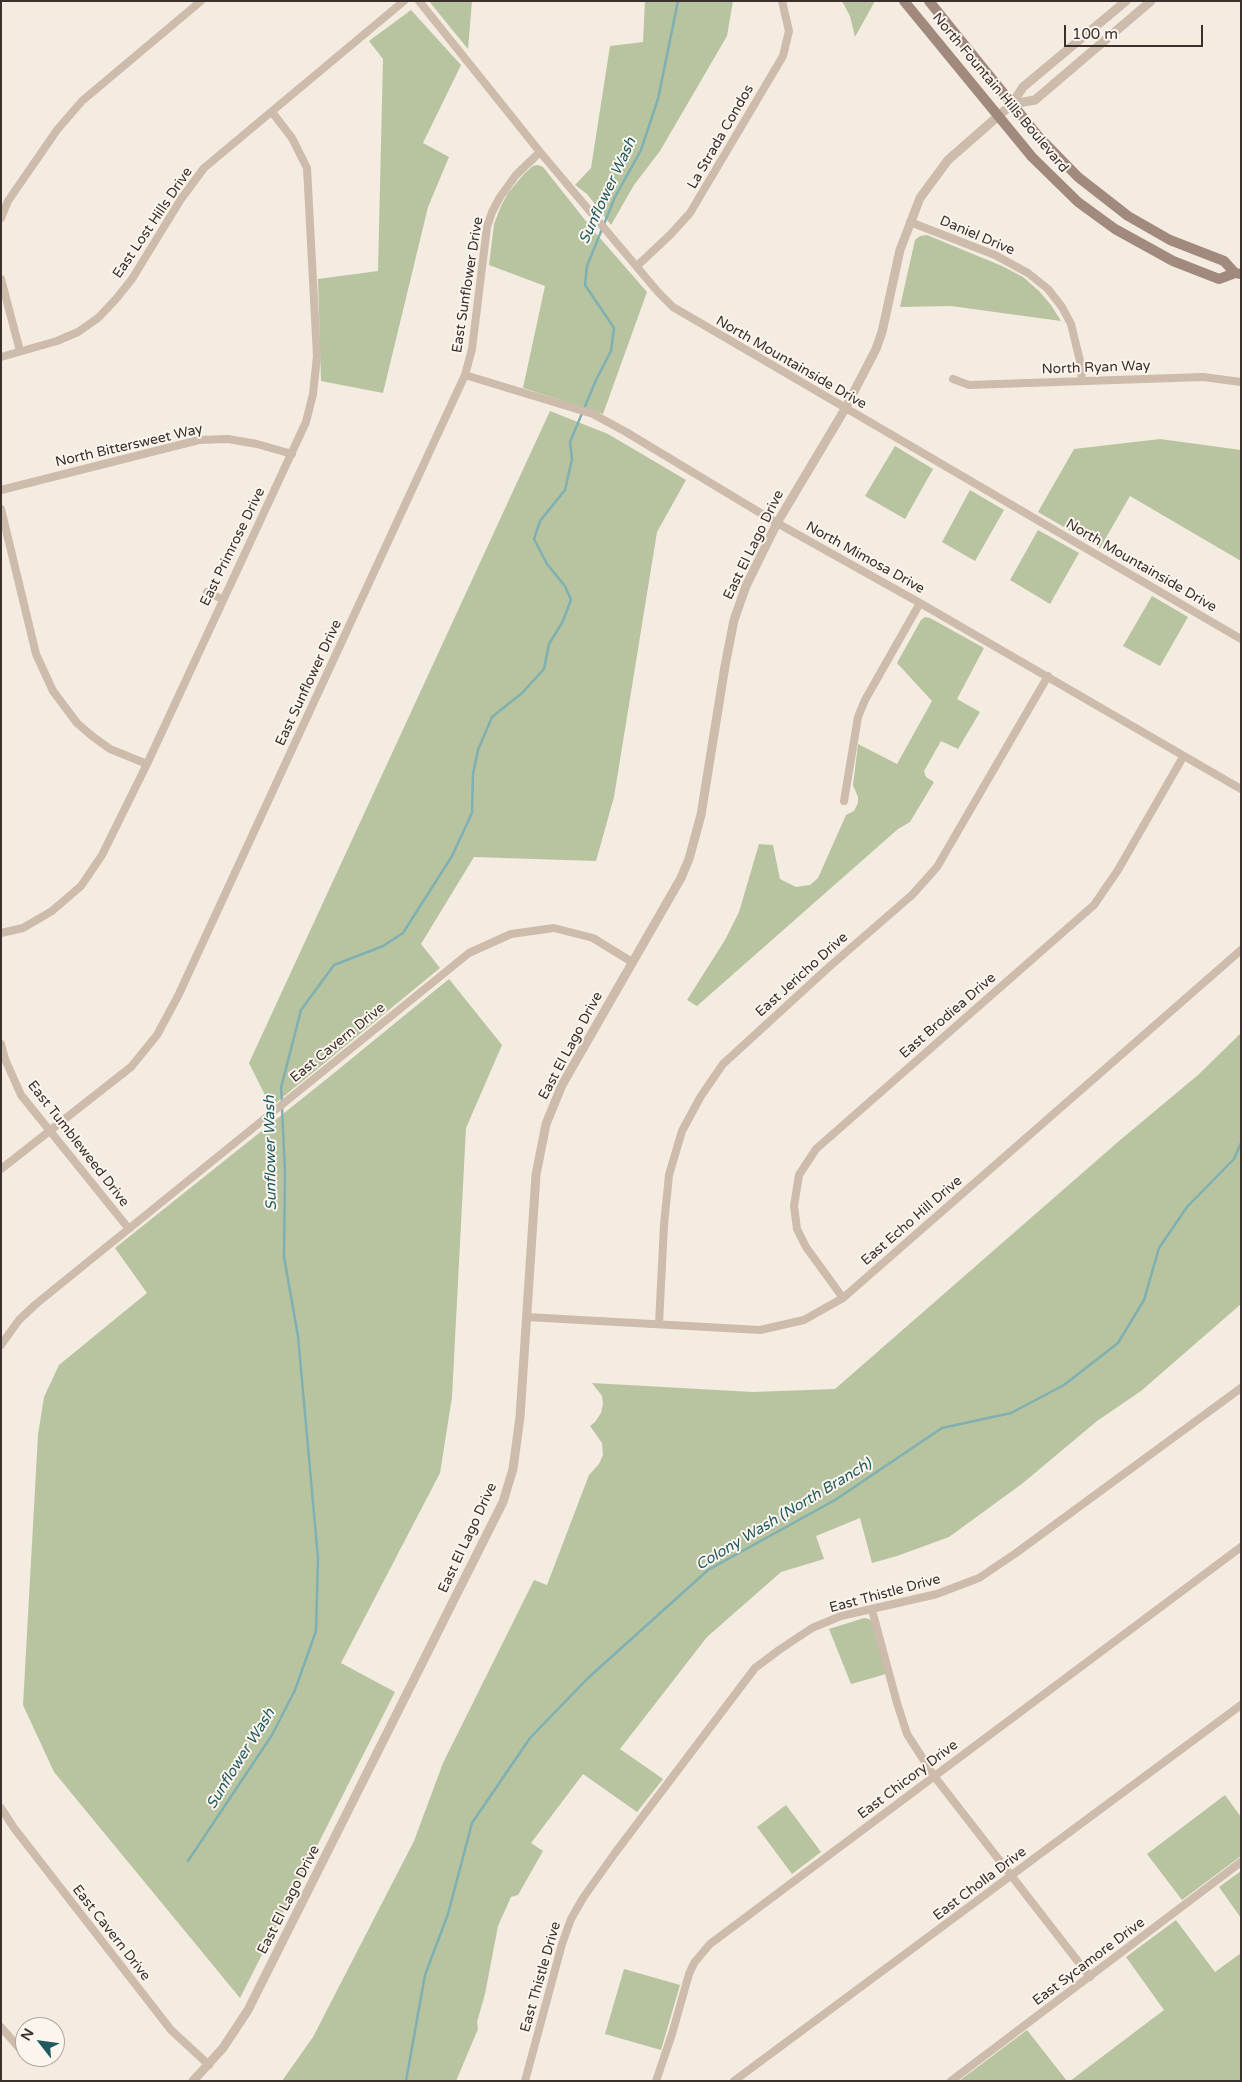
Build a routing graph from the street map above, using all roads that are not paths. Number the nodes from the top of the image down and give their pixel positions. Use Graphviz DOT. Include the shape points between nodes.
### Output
graph roads {
  1 [pos="201,1"];
  2 [pos="404,1"];
  3 [pos="418,1"];
  4 [pos="782,1"];
  5 [pos="904,1"];
  6 [pos="929,1"];
  7 [pos="1126,1"];
  8 [pos="1151,1"];
  9 [pos="1012,104"];
  10 [pos="272,112"];
  11 [pos="998,115"];
  12 [pos="540,152"];
  13 [pos="1,218"];
  14 [pos="910,222"];
  15 [pos="637,266"];
  16 [pos="1238,274"];
  17 [pos="1,279"];
  18 [pos="20,351"];
  19 [pos="1,357"];
  20 [pos="466,375"];
  21 [pos="953,379"];
  22 [pos="1082,381"];
  23 [pos="1241,382"];
  24 [pos="845,408"];
  25 [pos="292,454"];
  26 [pos="1,490"];
  27 [pos="1,510"];
  28 [pos="777,523"];
  29 [pos="207,592"];
  30 [pos="222,599"];
  31 [pos="920,602"];
  32 [pos="1241,639"];
  33 [pos="1048,676"];
  34 [pos="1183,757"];
  35 [pos="147,764"];
  36 [pos="1241,789"];
  37 [pos="844,801"];
  38 [pos="1,933"];
  39 [pos="1241,950"];
  40 [pos="632,962"];
  41 [pos="1,1044"];
  42 [pos="49,1131"];
  43 [pos="1,1169"];
  44 [pos="129,1229"];
  45 [pos="843,1298"];
  46 [pos="527,1317"];
  47 [pos="659,1324"];
  48 [pos="1,1345"];
  49 [pos="1241,1388"];
  50 [pos="1241,1547"];
  51 [pos="872,1610"];
  52 [pos="1241,1705"];
  53 [pos="934,1776"];
  54 [pos="1,1808"];
  55 [pos="1241,1862"];
  56 [pos="1012,1876"];
  57 [pos="1090,1977"];
  58 [pos="1,2027"];
  59 [pos="15,2044"];
  60 [pos="209,2065"];
  61 [pos="657,2080"];
  62 [pos="193,2081"];
  63 [pos="525,2081"];
  64 [pos="734,2081"];
  65 [pos="951,2081"];
  1 -- 13 [label="street" via="82,101 57,130 8,201"];
  2 -- 10 [label="street, East Lost Hills Drive"];
  3 -- 12 [label="street, North Mountainside Drive"];
  4 -- 15 [label="street, La Strada Condos" via="789,31 783,56 694,206 671,234"];
  5 -- 11 [label="main road, North Fountain Hills Boulevard"];
  6 -- 9 [label="main road, North Fountain Hills Boulevard"];
  7 -- 9 [label="street, East El Lago Drive" via="1024,87"];
  8 -- 9 [label="street, East El Lago Drive" via="1035,100"];
  9 -- 11 [label="street, East El Lago Drive"];
  9 -- 16 [label="main road, North Fountain Hills Boulevard" via="1064,164 1108,202 1170,240 1224,261"];
  10 -- 18 [label="street, East Lost Hills Drive" via="204,168 132,278 98,318 57,341"];
  10 -- 25 [label="street, East Primrose Drive" via="292,138 307,168 317,356 306,422"];
  11 -- 14 [label="street, East El Lago Drive" via="948,160 925,190"];
  11 -- 16 [label="main road, North Fountain Hills Boulevard" via="1047,173 1078,202 1115,229 1155,252 1219,279"];
  12 -- 15 [label="street, North Mountainside Drive"];
  12 -- 20 [label="street, East Sunflower Drive" via="516,175 492,212"];
  14 -- 22 [label="street, Daniel Drive" via="995,255 1028,273 1048,289 1071,324"];
  14 -- 24 [label="street, East El Lago Drive" via="900,250 879,340"];
  15 -- 24 [label="street, North Mountainside Drive" via="679,311"];
  17 -- 18 [label="street"];
  18 -- 19 [label="street, East Lost Hills Drive"];
  20 -- 28 [label="street, North Mimosa Drive" via="593,414"];
  20 -- 42 [label="street, East Sunflower Drive" via="157,1036 131,1067"];
  21 -- 22 [label="street, North Ryan Way" via="969,385"];
  22 -- 23 [label="street, North Ryan Way" via="1203,377"];
  24 -- 28 [label="street, East El Lago Drive"];
  24 -- 32 [label="street, North Mountainside Drive"];
  25 -- 26 [label="street, North Bittersweet Way" via="228,439 200,440"];
  25 -- 30 [label="street, East Primrose Drive"];
  27 -- 35 [label="street" via="36,654 53,690 77,723 92,736 110,749"];
  28 -- 31 [label="street, North Mimosa Drive"];
  28 -- 40 [label="street, East El Lago Drive" via="746,586 734,620 701,816 689,859"];
  29 -- 30 [label="street"];
  30 -- 35 [label="street, East Primrose Drive"];
  31 -- 33 [label="street, North Mimosa Drive"];
  31 -- 37 [label="street" via="858,717"];
  33 -- 34 [label="street, North Mimosa Drive"];
  33 -- 47 [label="street, East Jericho Drive" via="937,868 912,895 723,1064 700,1096 682,1131 669,1175"];
  34 -- 36 [label="street, North Mimosa Drive"];
  34 -- 45 [label="street, East Brodiea Drive" via="1118,870 1094,905 816,1149 799,1175 794,1206 797,1229"];
  35 -- 38 [label="street, East Primrose Drive" via="102,855 81,886 52,911 23,928"];
  39 -- 45 [label="street, East Echo Hill Drive"];
  40 -- 44 [label="street, East Cavern Drive" via="594,938 554,928 511,934 469,954"];
  40 -- 46 [label="street, East El Lago Drive" via="562,1085 546,1124 536,1175"];
  41 -- 42 [label="street, East Tumbleweed Drive" via="21,1095"];
  42 -- 43 [label="street, East Sunflower Drive"];
  42 -- 44 [label="street, East Tumbleweed Drive"];
  44 -- 48 [label="street, East Cavern Drive" via="18,1320"];
  45 -- 47 [label="street, East Echo Hill Drive" via="804,1320 760,1330"];
  46 -- 47 [label="street, East Echo Hill Drive"];
  46 -- 60 [label="street, East El Lago Drive" via="517,1443 503,1502 248,2010"];
  49 -- 51 [label="street, East Thistle Drive" via="979,1578 937,1594"];
  50 -- 53 [label="street, East Chicory Drive"];
  51 -- 53 [label="street" via="907,1734"];
  51 -- 63 [label="street, East Thistle Drive" via="840,1616 812,1628 755,1668 615,1853 583,1898 562,1944"];
  52 -- 56 [label="street, East Cholla Drive"];
  53 -- 56 [label="street"];
  53 -- 61 [label="street, East Chicory Drive" via="702,1952 684,1986"];
  54 -- 60 [label="street, East Cavern Drive" via="171,2030"];
  55 -- 57 [label="street, East Sycamore Drive"];
  56 -- 57 [label="street"];
  56 -- 64 [label="street, East Cholla Drive"];
  57 -- 65 [label="street, East Sycamore Drive"];
  58 -- 59 [label="street"];
  60 -- 62 [label="street, East El Lago Drive"];
}
